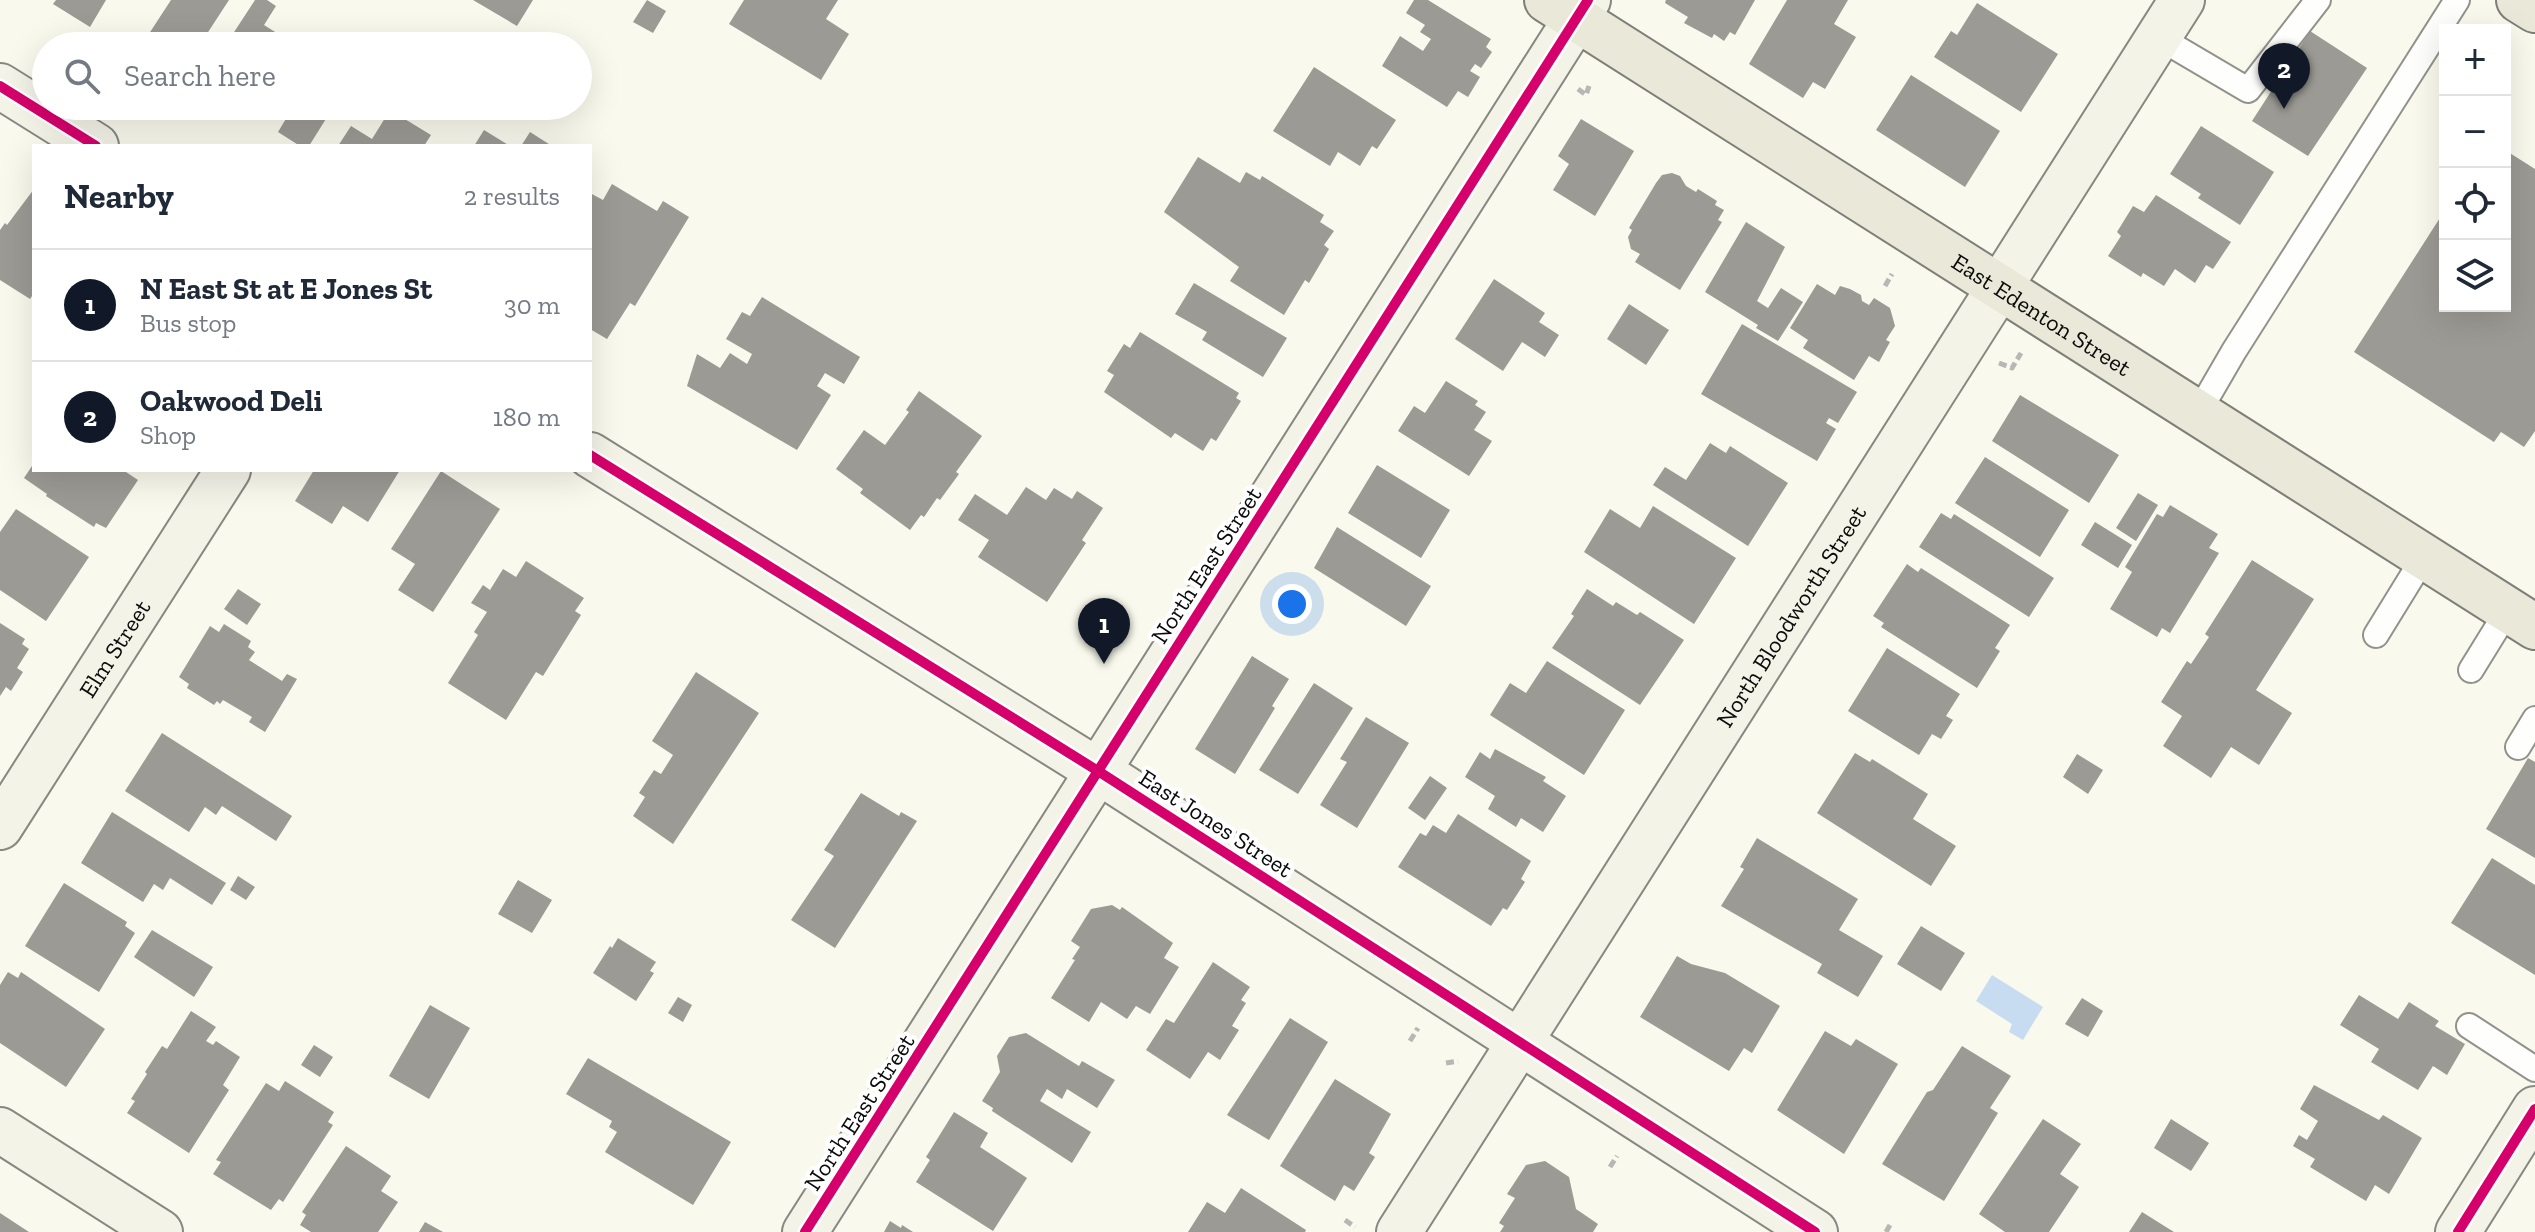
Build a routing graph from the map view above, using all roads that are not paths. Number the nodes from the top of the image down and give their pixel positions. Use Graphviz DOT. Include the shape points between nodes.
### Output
graph roads {
  1 [pos="2182,0"];
  2 [pos="2318,0"];
  3 [pos="2457,0"];
  4 [pos="2519,0"];
  5 [pos="1571,6"];
  6 [pos="2535,10"];
  7 [pos="2158,37"];
  8 [pos="0,86"];
  9 [pos="32,106"];
  10 [pos="54,120"];
  11 [pos="93,144"];
  12 [pos="1999,287"];
  13 [pos="2198,413"];
  14 [pos="592,456"];
  15 [pos="227,472"];
  16 [pos="2424,557"];
  17 [pos="2521,618"];
  18 [pos="2376,635"];
  19 [pos="2471,670"];
  20 [pos="2535,719"];
  21 [pos="2518,747"];
  22 [pos="1098,771"];
  23 [pos="0,827"];
  24 [pos="2469,1026"];
  25 [pos="1520,1042"];
  26 [pos="2535,1069"];
  27 [pos="2535,1109"];
  28 [pos="0,1130"];
  29 [pos="160,1232"];
  30 [pos="805,1232"];
  31 [pos="1399,1232"];
  32 [pos="1815,1232"];
  33 [pos="2458,1232"];
  1 -- 7 [label="street, North Bloodworth Street"];
  2 -- 7 [label="lane" via="2248,90"];
  3 -- 13 [label="lane"];
  4 -- 6 [label="main road"];
  5 -- 12 [label="main road, East Edenton Street"];
  5 -- 22 [label="street, North East Street"];
  7 -- 12 [label="street, North Bloodworth Street"];
  8 -- 9 [label="street"];
  10 -- 11 [label="street"];
  12 -- 13 [label="main road, East Edenton Street"];
  12 -- 25 [label="street, North Bloodworth Street"];
  13 -- 16 [label="main road, East Edenton Street"];
  14 -- 22 [label="street, East Jones Street"];
  15 -- 23 [label="street, Elm Street"];
  16 -- 17 [label="main road, East Edenton Street"];
  16 -- 18 [label="lane"];
  17 -- 19 [label="lane"];
  20 -- 21 [label="lane"];
  22 -- 25 [label="street, East Jones Street"];
  22 -- 30 [label="street, North East Street"];
  24 -- 26 [label="lane"];
  25 -- 31 [label="street, North Bloodworth Street"];
  25 -- 32 [label="street, East Jones Street"];
  27 -- 33 [label="street"];
  28 -- 29 [label="street"];
}
